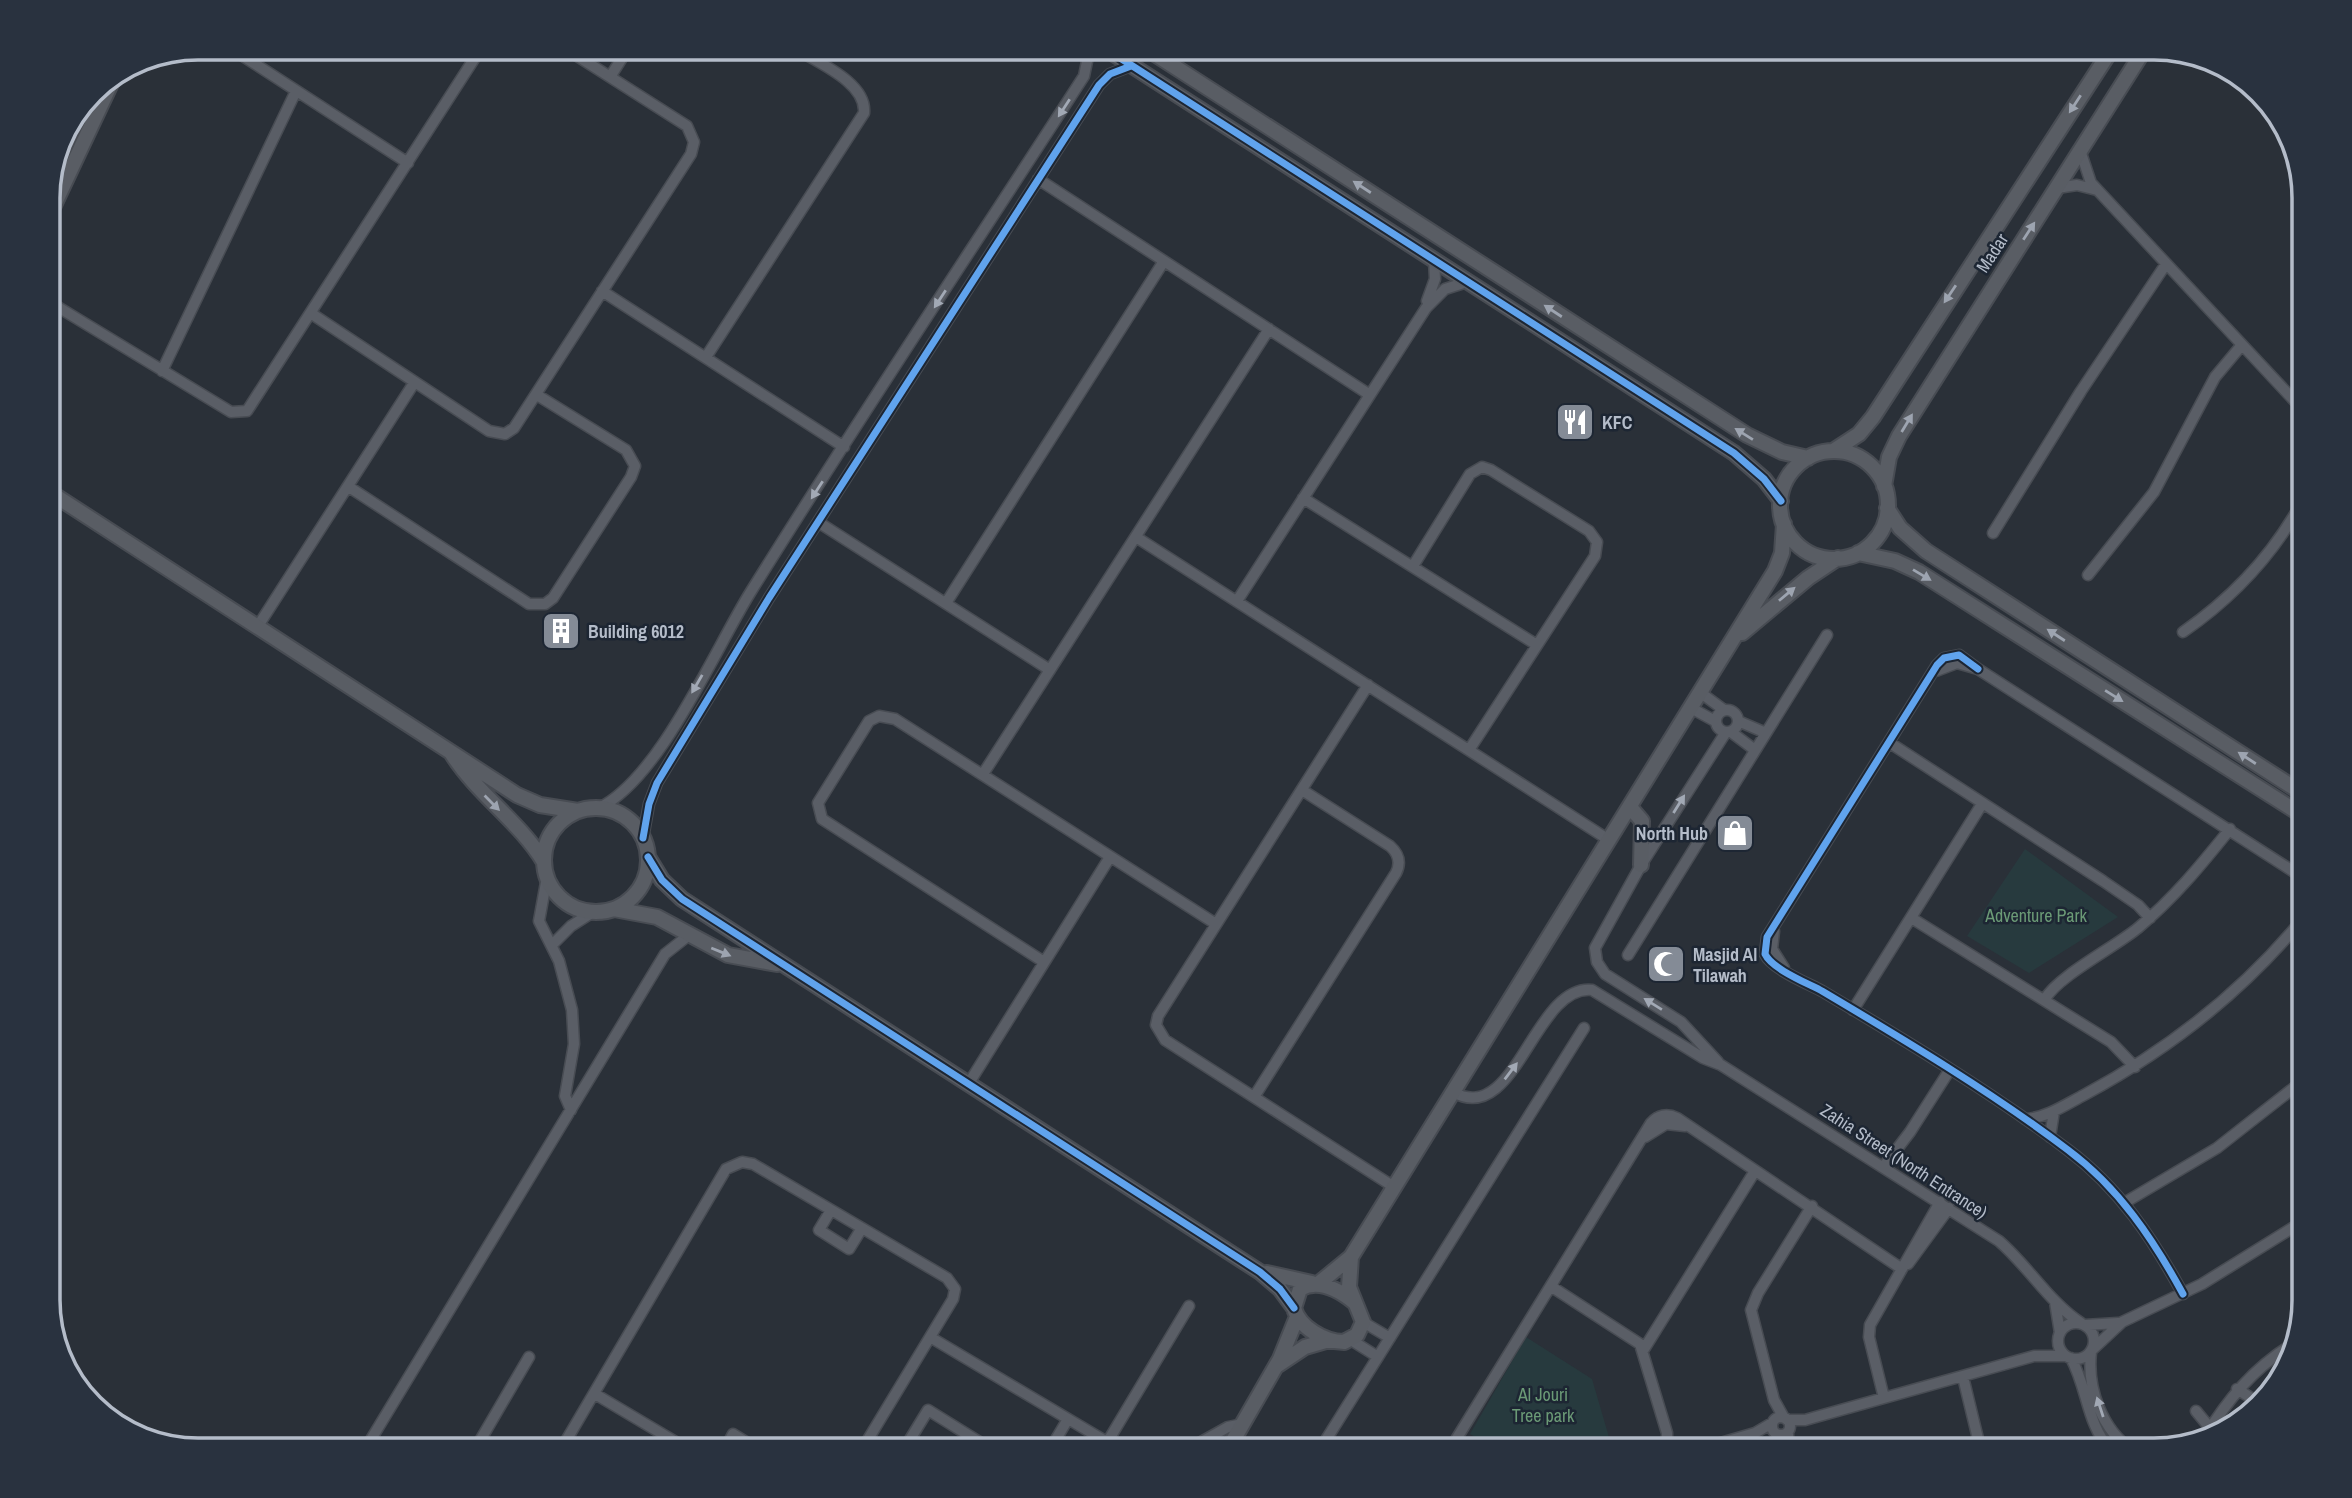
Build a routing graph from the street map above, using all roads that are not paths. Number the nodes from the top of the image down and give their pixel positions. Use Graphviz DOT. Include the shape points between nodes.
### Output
graph roads {
  1 [pos="249,60"];
  2 [pos="474,60"];
  3 [pos="583,60"];
  4 [pos="621,60"];
  5 [pos="813,60"];
  6 [pos="1087,60"];
  7 [pos="1122,60"];
  8 [pos="1164,60"];
  9 [pos="2105,60"];
  10 [pos="2138,60"];
  11 [pos="1131,66"];
  12 [pos="610,77"];
  13 [pos="296,91"];
  14 [pos="106,95"];
  15 [pos="2080,150"];
  16 [pos="408,163"];
  17 [pos="1038,179"];
  18 [pos="2057,188"];
  19 [pos="2097,190"];
  20 [pos="60,192"];
  21 [pos="1434,260"];
  22 [pos="1164,261"];
  23 [pos="2166,264"];
  24 [pos="1467,282"];
  25 [pos="602,291"];
  26 [pos="60,308"];
  27 [pos="1426,308"];
  28 [pos="312,314"];
  29 [pos="1269,329"];
  30 [pos="2241,346"];
  31 [pos="706,358"];
  32 [pos="163,370"];
  33 [pos="414,383"];
  34 [pos="537,395"];
  35 [pos="1370,395"];
  36 [pos="2292,399"];
  37 [pos="844,447"];
  38 [pos="1833,451"];
  39 [pos="1808,458"];
  40 [pos="1884,486"];
  41 [pos="349,487"];
  42 [pos="1303,498"];
  43 [pos="60,499"];
  44 [pos="1781,501"];
  45 [pos="1887,508"];
  46 [pos="2292,518"];
  47 [pos="818,522"];
  48 [pos="1784,524"];
  49 [pos="1993,533"];
  50 [pos="1136,537"];
  51 [pos="1858,553"];
  52 [pos="1838,558"];
  53 [pos="1413,566"];
  54 [pos="2088,575"];
  55 [pos="1237,601"];
  56 [pos="946,603"];
  57 [pos="258,626"];
  58 [pos="2183,632"];
  59 [pos="1827,635"];
  60 [pos="1536,645"];
  61 [pos="1050,670"];
  62 [pos="1709,680"];
  63 [pos="1368,685"];
  64 [pos="1701,693"];
  65 [pos="1691,708"];
  66 [pos="1724,710"];
  67 [pos="1716,720"];
  68 [pos="1738,721"];
  69 [pos="1728,732"];
  70 [pos="1766,733"];
  71 [pos="1890,743"];
  72 [pos="449,750"];
  73 [pos="1469,750"];
  74 [pos="1755,750"];
  75 [pos="983,774"];
  76 [pos="2292,786"];
  77 [pos="1302,790"];
  78 [pos="1982,804"];
  79 [pos="599,807"];
  80 [pos="1630,807"];
  81 [pos="2292,809"];
  82 [pos="578,811"];
  83 [pos="2230,829"];
  84 [pos="643,838"];
  85 [pos="1609,840"];
  86 [pos="648,857"];
  87 [pos="1110,857"];
  88 [pos="544,862"];
  89 [pos="1641,865"];
  90 [pos="2292,870"];
  91 [pos="547,877"];
  92 [pos="614,909"];
  93 [pos="593,912"];
  94 [pos="2150,918"];
  95 [pos="1913,919"];
  96 [pos="1216,925"];
  97 [pos="2292,931"];
  98 [pos="690,935"];
  99 [pos="552,945"];
  100 [pos="1628,954"];
  101 [pos="1044,962"];
  102 [pos="781,965"];
  103 [pos="1619,983"];
  104 [pos="1607,998"];
  105 [pos="2045,999"];
  106 [pos="1853,1010"];
  107 [pos="1674,1017"];
  108 [pos="1584,1028"];
  109 [pos="1662,1031"];
  110 [pos="1721,1065"];
  111 [pos="2135,1067"];
  112 [pos="1949,1070"];
  113 [pos="969,1083"];
  114 [pos="2292,1089"];
  115 [pos="1453,1092"];
  116 [pos="1254,1097"];
  117 [pos="571,1110"];
  118 [pos="2054,1111"];
  119 [pos="2024,1119"];
  120 [pos="2050,1137"];
  121 [pos="1887,1168"];
  122 [pos="1755,1171"];
  123 [pos="1394,1188"];
  124 [pos="2124,1203"];
  125 [pos="1945,1205"];
  126 [pos="1812,1206"];
  127 [pos="831,1210"];
  128 [pos="862,1228"];
  129 [pos="2292,1228"];
  130 [pos="1351,1257"];
  131 [pos="1902,1269"];
  132 [pos="1260,1272"];
  133 [pos="1315,1284"];
  134 [pos="1552,1287"];
  135 [pos="2183,1294"];
  136 [pos="2055,1301"];
  137 [pos="1354,1302"];
  138 [pos="1189,1306"];
  139 [pos="1295,1312"];
  140 [pos="1363,1322"];
  141 [pos="2122,1322"];
  142 [pos="2083,1324"];
  143 [pos="2059,1334"];
  144 [pos="930,1338"];
  145 [pos="1390,1338"];
  146 [pos="1329,1340"];
  147 [pos="1351,1340"];
  148 [pos="1644,1349"];
  149 [pos="2092,1350"];
  150 [pos="2283,1350"];
  151 [pos="2034,1356"];
  152 [pos="529,1357"];
  153 [pos="1378,1357"];
  154 [pos="2069,1357"];
  155 [pos="1274,1368"];
  156 [pos="1963,1377"];
  157 [pos="2238,1389"];
  158 [pos="595,1394"];
  159 [pos="1884,1398"];
  160 [pos="2252,1398"];
  161 [pos="2196,1411"];
  162 [pos="1068,1419"];
  163 [pos="1243,1424"];
  164 [pos="2212,1426"];
  165 [pos="1781,1427"];
  166 [pos="2205,1429"];
  167 [pos="372,1438"];
  168 [pos="482,1438"];
  169 [pos="568,1438"];
  170 [pos="669,1438"];
  171 [pos="869,1438"];
  172 [pos="911,1438"];
  173 [pos="972,1438"];
  174 [pos="1057,1438"];
  175 [pos="1094,1438"];
  176 [pos="1110,1438"];
  177 [pos="1208,1438"];
  178 [pos="1235,1438"];
  179 [pos="1327,1438"];
  180 [pos="1457,1438"];
  181 [pos="1669,1438"];
  182 [pos="1737,1438"];
  183 [pos="1784,1438"];
  184 [pos="1978,1438"];
  185 [pos="2102,1438"];
  186 [pos="2118,1438"];
  1 -- 13 [label="street"];
  2 -- 16 [label="street"];
  3 -- 12 [label="street"];
  4 -- 12 [label="street"];
  5 -- 31 [label="street" via="855,88 863,99 864,113"];
  6 -- 37 [label="street, one-way" via="1084,76"];
  7 -- 11 [label="street"];
  39 -- 8 [label="street, one-way" via="1746,435"];
  9 -- 38 [label="street, Madar, one-way" via="1873,417 1859,434"];
  10 -- 15 [label="street, Madar"];
  11 -- 17 [label="street" via="1110,74 1098,85"];
  11 -- 21 [label="street"];
  12 -- 25 [label="street" via="687,126 694,142 691,154"];
  13 -- 16 [label="street"];
  13 -- 32 [label="street"];
  14 -- 20 [label="street"];
  15 -- 18 [label="street, Madar"];
  15 -- 19 [label="street"];
  16 -- 28 [label="street"];
  17 -- 22 [label="street"];
  17 -- 47 [label="street"];
  18 -- 19 [label="street" via="2077,185"];
  40 -- 18 [label="street, Madar, one-way" via="1889,457 1899,436"];
  19 -- 23 [label="street"];
  21 -- 24 [label="street"];
  21 -- 27 [label="street" via="1435,279"];
  22 -- 29 [label="street"];
  22 -- 56 [label="street"];
  23 -- 30 [label="street"];
  23 -- 49 [label="street"];
  24 -- 27 [label="street" via="1445,289"];
  24 -- 44 [label="street" via="1734,453"];
  25 -- 31 [label="street"];
  25 -- 34 [label="street"];
  26 -- 32 [label="street"];
  27 -- 35 [label="street"];
  28 -- 32 [label="street" via="242,414 231,412"];
  28 -- 33 [label="street"];
  29 -- 35 [label="street"];
  29 -- 50 [label="street"];
  30 -- 36 [label="street"];
  30 -- 54 [label="street" via="2215,377 2154,492"];
  31 -- 37 [label="street"];
  33 -- 34 [label="street" via="499,435 514,428"];
  33 -- 41 [label="street"];
  34 -- 41 [label="street" via="626,450 635,466 545,604 529,604"];
  35 -- 42 [label="street"];
  37 -- 79 [label="street, one-way" via="749,594 645,771 624,792"];
  38 -- 39 [label="street"];
  38 -- 40 [label="street" via="1864,460"];
  39 -- 44 [label="street" via="1789,476"];
  40 -- 45 [label="street"];
  41 -- 57 [label="street"];
  42 -- 53 [label="street"];
  42 -- 55 [label="street"];
  43 -- 57 [label="street"];
  44 -- 48 [label="street"];
  45 -- 51 [label="street" via="1881,531"];
  76 -- 45 [label="street, one-way" via="1926,551 1900,528"];
  46 -- 58 [label="street" via="2253,573"];
  47 -- 56 [label="street"];
  47 -- 84 [label="street" via="657,783"];
  48 -- 52 [label="street" via="1806,550"];
  48 -- 62 [label="street" via="1775,571"];
  50 -- 55 [label="street"];
  50 -- 61 [label="street"];
  51 -- 52 [label="street"];
  51 -- 81 [label="street, one-way" via="1919,572"];
  62 -- 52 [label="street, one-way" via="1755,620"];
  53 -- 60 [label="street"];
  53 -- 60 [label="street" via="1471,474 1482,467 1589,531 1597,542 1597,552"];
  55 -- 63 [label="street"];
  56 -- 61 [label="street"];
  57 -- 72 [label="street"];
  59 -- 70 [label="street"];
  60 -- 73 [label="street"];
  61 -- 75 [label="street"];
  62 -- 64 [label="street"];
  63 -- 73 [label="street"];
  63 -- 77 [label="street"];
  64 -- 65 [label="street"];
  64 -- 66 [label="street"];
  65 -- 67 [label="street"];
  65 -- 80 [label="street"];
  66 -- 67 [label="street"];
  66 -- 68 [label="street" via="1734,712"];
  67 -- 69 [label="street" via="1719,730"];
  68 -- 69 [label="street"];
  68 -- 70 [label="street"];
  69 -- 74 [label="street"];
  89 -- 69 [label="street, one-way"];
  70 -- 74 [label="street"];
  71 -- 78 [label="street"];
  71 -- 83 [label="street" via="1940,661 1954,655 1968,659"];
  71 -- 106 [label="street" via="1765,943 1771,963"];
  72 -- 82 [label="street" via="528,801"];
  72 -- 88 [label="street, one-way"];
  73 -- 85 [label="street"];
  74 -- 100 [label="street"];
  75 -- 87 [label="street"];
  75 -- 101 [label="street" via="895,719 879,716 866,726 820,799 818,811 825,822"];
  77 -- 96 [label="street"];
  77 -- 116 [label="street" via="1390,846 1399,863"];
  78 -- 94 [label="street" via="2120,893"];
  78 -- 95 [label="street"];
  79 -- 82 [label="street"];
  79 -- 84 [label="street" via="630,820"];
  80 -- 85 [label="street"];
  80 -- 89 [label="street" via="1642,821"];
  82 -- 88 [label="street" via="552,831"];
  83 -- 90 [label="street"];
  83 -- 94 [label="street" via="2193,876"];
  84 -- 86 [label="street"];
  85 -- 115 [label="street"];
  86 -- 92 [label="street" via="639,889"];
  86 -- 102 [label="street" via="662,880 682,899"];
  87 -- 96 [label="street"];
  87 -- 101 [label="street"];
  88 -- 91 [label="street"];
  89 -- 103 [label="street" via="1595,948 1600,969"];
  91 -- 93 [label="street" via="560,897"];
  91 -- 99 [label="street" via="539,921"];
  92 -- 93 [label="street"];
  92 -- 98 [label="street" via="649,914"];
  93 -- 99 [label="street"];
  94 -- 105 [label="street" via="2057,984"];
  95 -- 105 [label="street"];
  95 -- 106 [label="street"];
  96 -- 116 [label="street" via="1158,1016 1157,1030 1165,1040"];
  97 -- 111 [label="street" via="2197,1024"];
  98 -- 102 [label="street, one-way" via="728,955"];
  98 -- 117 [label="street" via="664,954"];
  99 -- 117 [label="street" via="572,1010 574,1044 565,1096"];
  101 -- 113 [label="street"];
  102 -- 113 [label="street"];
  103 -- 104 [label="street"];
  107 -- 103 [label="street, one-way"];
  104 -- 109 [label="street"];
  115 -- 104 [label="street, one-way" via="1469,1097 1502,1083 1569,993 1592,990"];
  105 -- 111 [label="street" via="2118,1047"];
  106 -- 112 [label="street"];
  107 -- 109 [label="street"];
  107 -- 110 [label="street"];
  108 -- 145 [label="street"];
  109 -- 110 [label="street"];
  110 -- 121 [label="street, Zahia Street (North Entrance)"];
  111 -- 118 [label="street"];
  112 -- 119 [label="street"];
  112 -- 121 [label="street"];
  113 -- 132 [label="street"];
  114 -- 124 [label="street" via="2223,1143"];
  115 -- 123 [label="street"];
  116 -- 123 [label="street"];
  117 -- 167 [label="street"];
  118 -- 119 [label="street"];
  118 -- 120 [label="street"];
  119 -- 120 [label="street"];
  120 -- 124 [label="street" via="2090,1167"];
  121 -- 125 [label="street, Zahia Street (North Entrance)"];
  122 -- 126 [label="street"];
  122 -- 134 [label="street" via="1687,1126 1666,1124 1644,1137"];
  122 -- 148 [label="street"];
  123 -- 130 [label="street"];
  124 -- 135 [label="street"];
  125 -- 131 [label="street" via="1919,1252"];
  125 -- 136 [label="street, Zahia Street (North Entrance)" via="2011,1251"];
  126 -- 131 [label="street"];
  126 -- 165 [label="street" via="1752,1304"];
  127 -- 128 [label="street"];
  127 -- 128 [label="street" via="818,1230 849,1249"];
  127 -- 158 [label="street" via="753,1164 742,1162 726,1169"];
  128 -- 144 [label="street" via="952,1283 953,1299"];
  129 -- 135 [label="street"];
  130 -- 133 [label="street"];
  130 -- 137 [label="street" via="1348,1280"];
  131 -- 159 [label="street" via="1870,1325"];
  132 -- 133 [label="street"];
  132 -- 139 [label="street" via="1280,1289"];
  133 -- 137 [label="street" via="1337,1290"];
  133 -- 139 [label="street" via="1296,1294"];
  134 -- 148 [label="street" via="1631,1336"];
  134 -- 180 [label="street"];
  135 -- 141 [label="street"];
  136 -- 142 [label="street, Zahia Street (North Entrance)"];
  136 -- 143 [label="street"];
  137 -- 140 [label="street"];
  138 -- 176 [label="street"];
  139 -- 146 [label="street" via="1311,1330"];
  139 -- 155 [label="street"];
  140 -- 145 [label="street"];
  140 -- 147 [label="street"];
  141 -- 142 [label="street"];
  141 -- 149 [label="street"];
  142 -- 143 [label="street" via="2071,1323"];
  142 -- 149 [label="street" via="2094,1335"];
  143 -- 151 [label="street"];
  143 -- 154 [label="street" via="2060,1347"];
  144 -- 162 [label="street"];
  144 -- 171 [label="street"];
  145 -- 153 [label="street"];
  146 -- 147 [label="street"];
  146 -- 155 [label="street" via="1294,1353"];
  147 -- 153 [label="street"];
  148 -- 181 [label="street"];
  149 -- 154 [label="street" via="2081,1358"];
  186 -- 149 [label="street, one-way" via="2104,1418 2092,1377"];
  150 -- 157 [label="street"];
  151 -- 154 [label="street"];
  151 -- 156 [label="street"];
  152 -- 168 [label="street"];
  153 -- 179 [label="street"];
  154 -- 185 [label="street" via="2080,1376 2090,1420"];
  155 -- 163 [label="street"];
  156 -- 159 [label="street"];
  156 -- 184 [label="street"];
  157 -- 160 [label="street"];
  157 -- 164 [label="street"];
  158 -- 169 [label="street"];
  158 -- 170 [label="street"];
  159 -- 165 [label="street"];
  161 -- 166 [label="street"];
  162 -- 174 [label="street"];
  162 -- 175 [label="street"];
  163 -- 177 [label="street"];
  163 -- 178 [label="street"];
  165 -- 182 [label="street"];
  165 -- 183 [label="street"];
  172 -- 173 [label="street" via="928,1410"];
}
